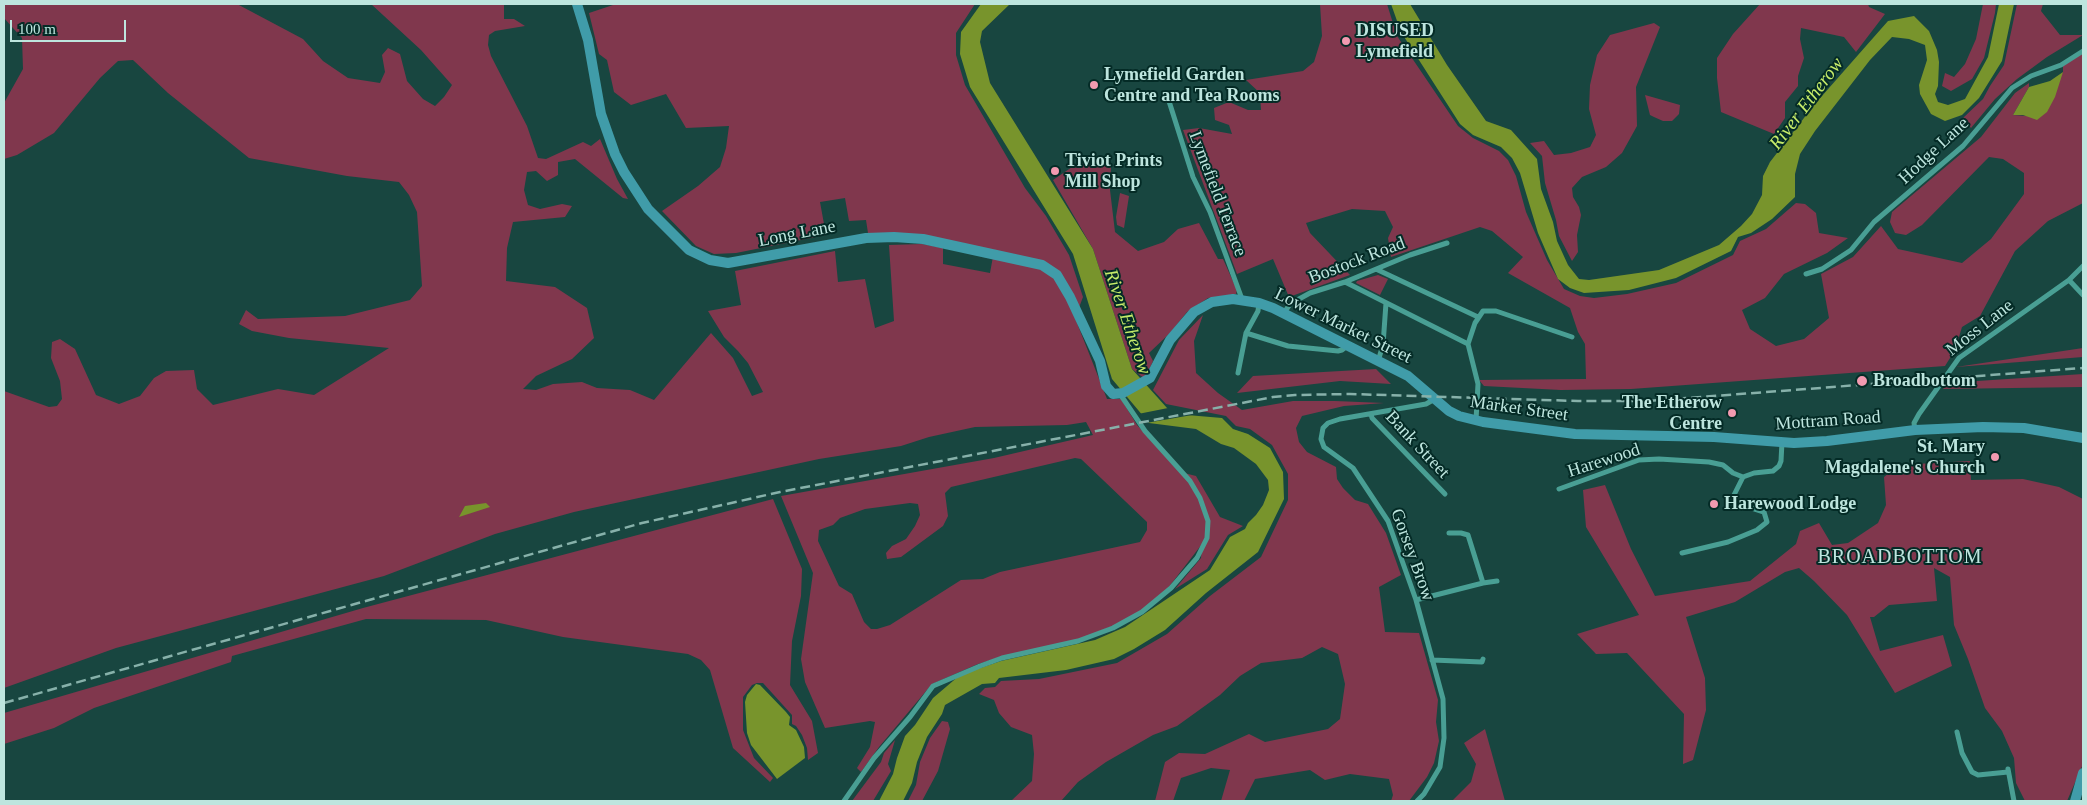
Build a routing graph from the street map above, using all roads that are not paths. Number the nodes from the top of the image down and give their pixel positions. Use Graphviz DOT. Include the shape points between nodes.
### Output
graph roads {
  1 [pos="577,4"];
  2 [pos="2083,51"];
  3 [pos="1168,98"];
  4 [pos="1447,243"];
  5 [pos="2083,266"];
  6 [pos="1378,270"];
  7 [pos="1806,274"];
  8 [pos="2069,280"];
  9 [pos="1345,282"];
  10 [pos="2083,295"];
  11 [pos="1242,299"];
  12 [pos="1386,302"];
  13 [pos="1259,303"];
  14 [pos="1284,314"];
  15 [pos="1478,317"];
  16 [pos="1246,333"];
  17 [pos="1572,337"];
  18 [pos="1468,344"];
  19 [pos="1347,345"];
  20 [pos="1378,360"];
  21 [pos="1238,373"];
  22 [pos="1122,394"];
  23 [pos="1433,400"];
  24 [pos="1372,414"];
  25 [pos="1476,421"];
  26 [pos="1915,430"];
  27 [pos="1575,434"];
  28 [pos="2083,438"];
  29 [pos="1782,442"];
  30 [pos="1743,477"];
  31 [pos="1559,489"];
  32 [pos="1444,494"];
  33 [pos="1449,533"];
  34 [pos="1682,553"];
  35 [pos="1497,581"];
  36 [pos="1483,582"];
  37 [pos="1416,600"];
  38 [pos="1483,659"];
  39 [pos="1432,660"];
  40 [pos="1957,732"];
  41 [pos="2083,773"];
  42 [pos="844,801"];
  43 [pos="1417,801"];
  44 [pos="2014,801"];
  45 [pos="2074,801"];
  1 -- 22 [label="street, Long Lane" via="588,40 601,114 615,154 648,209 689,250 710,260 728,263 866,238 894,237 923,239 1042,265 1057,275 1070,298 1100,361 1109,391"];
  2 -- 7 [label="street, Hodge Lane" via="2012,88 1963,146 1874,222 1851,250 1822,269"];
  3 -- 11 [label="street, Lymefield Terrace" via="1193,177 1210,212"];
  4 -- 6 [label="street, Bostock Road"];
  5 -- 8 [label="street, Moss Lane"];
  6 -- 9 [label="street, Bostock Road"];
  6 -- 15 [label="street"];
  8 -- 10 [label="street"];
  8 -- 26 [label="street, Moss Lane" via="1959,358 1914,423"];
  9 -- 12 [label="street"];
  9 -- 14 [label="street, Bostock Road" via="1310,293 1290,304"];
  11 -- 13 [label="street, Lower Market Street"];
  11 -- 22 [label="street, Lower Market Street" via="1212,302 1194,312 1170,340 1148,379"];
  12 -- 18 [label="street"];
  12 -- 20 [label="street" via="1383,346"];
  13 -- 14 [label="street, Lower Market Street"];
  13 -- 16 [label="street"];
  14 -- 19 [label="street, Lower Market Street"];
  15 -- 17 [label="street" via="1485,310 1496,311"];
  15 -- 18 [label="street"];
  16 -- 19 [label="street" via="1288,346 1338,351"];
  16 -- 21 [label="street"];
  18 -- 25 [label="street" via="1478,384"];
  19 -- 20 [label="street, Lower Market Street"];
  20 -- 23 [label="street, Lower Market Street" via="1414,380"];
  22 -- 42 [label="street" via="1145,431 1200,498 1208,521 1207,538 1197,558 1142,612 1113,628 1078,641 995,661 933,686 874,758"];
  23 -- 24 [label="street, Gorsey Brow"];
  23 -- 25 [label="street, Market Street" via="1448,412"];
  24 -- 32 [label="street, Bank Street" via="1372,418"];
  24 -- 37 [label="street, Gorsey Brow" via="1328,423 1323,428 1322,443 1353,468 1388,521"];
  25 -- 27 [label="street, Market Street"];
  26 -- 28 [label="street, Mottram Road" via="2016,428"];
  26 -- 29 [label="street, Mottram Road" via="1827,441"];
  27 -- 29 [label="street, Mottram Road"];
  29 -- 30 [label="street" via="1779,466 1773,471"];
  30 -- 31 [label="street, Harewood" via="1723,465 1709,462 1639,460"];
  30 -- 34 [label="street" via="1734,495 1736,503 1764,512 1766,522 1757,530 1728,542"];
  33 -- 36 [label="street" via="1468,535"];
  35 -- 36 [label="street"];
  36 -- 37 [label="street"];
  37 -- 39 [label="street, Gorsey Brow"];
  38 -- 39 [label="street" via="1482,662"];
  39 -- 43 [label="street, Gorsey Brow" via="1443,699 1444,738 1440,767"];
  40 -- 44 [label="street" via="1962,753 1972,772 1978,775 2008,770"];
  41 -- 45 [label="street"];
}
